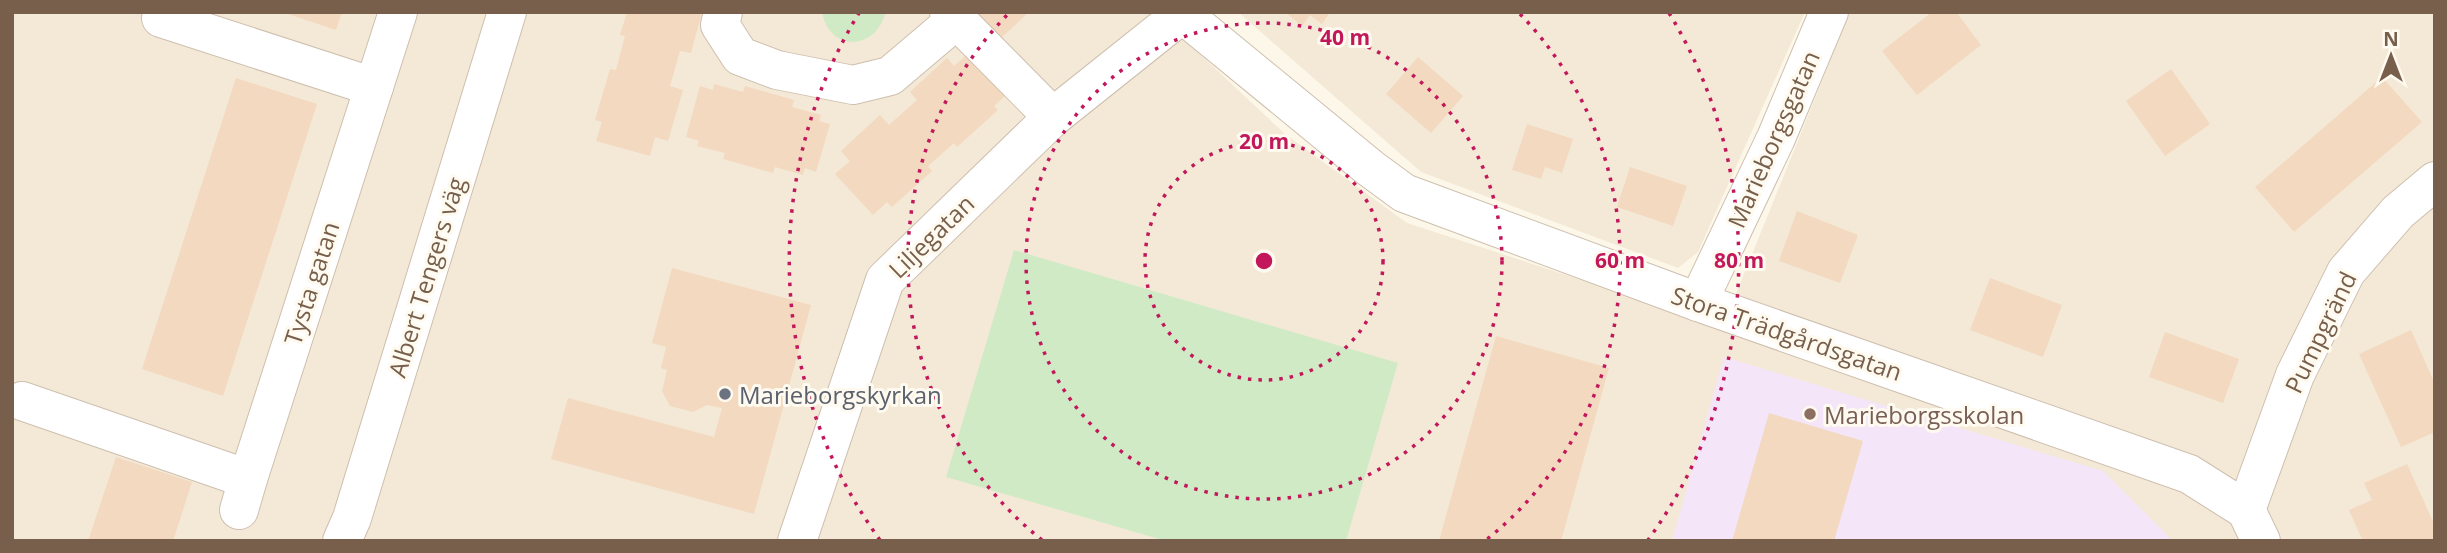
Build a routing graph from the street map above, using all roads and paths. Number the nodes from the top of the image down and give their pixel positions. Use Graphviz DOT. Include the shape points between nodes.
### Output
graph roads {
  1 [pos="398,12"];
  2 [pos="507,12"];
  3 [pos="723,12"];
  4 [pos="1829,12"];
  5 [pos="1181,13"];
  6 [pos="953,16"];
  7 [pos="161,18"];
  8 [pos="374,87"];
  9 [pos="1054,117"];
  10 [pos="2435,181"];
  11 [pos="1698,302"];
  12 [pos="22,401"];
  13 [pos="2254,525"];
  14 [pos="342,541"];
  15 [pos="797,541"];
  1 -- 8 [label="street, Tysta gatan"];
  2 -- 14 [label="street, Albert Tengers väg"];
  3 -- 6 [label="street" via="720,25 740,56 777,70 853,85 891,76"];
  4 -- 11 [label="street, Marieborgsgatan" via="1776,138"];
  5 -- 9 [label="street, Liljegatan"];
  5 -- 11 [label="street, Stora Trädgårdsgatan" via="1404,193"];
  6 -- 9 [label="street"];
  7 -- 8 [label="street"];
  8 -- 12 [label="street, Tysta gatan" via="244,494"];
  9 -- 15 [label="street, Liljegatan" via="885,280"];
  10 -- 13 [label="street, Pumpgränd" via="2398,212 2346,272 2295,375"];
  11 -- 13 [label="street, Stora Trädgårdsgatan" via="2189,474"];
}
